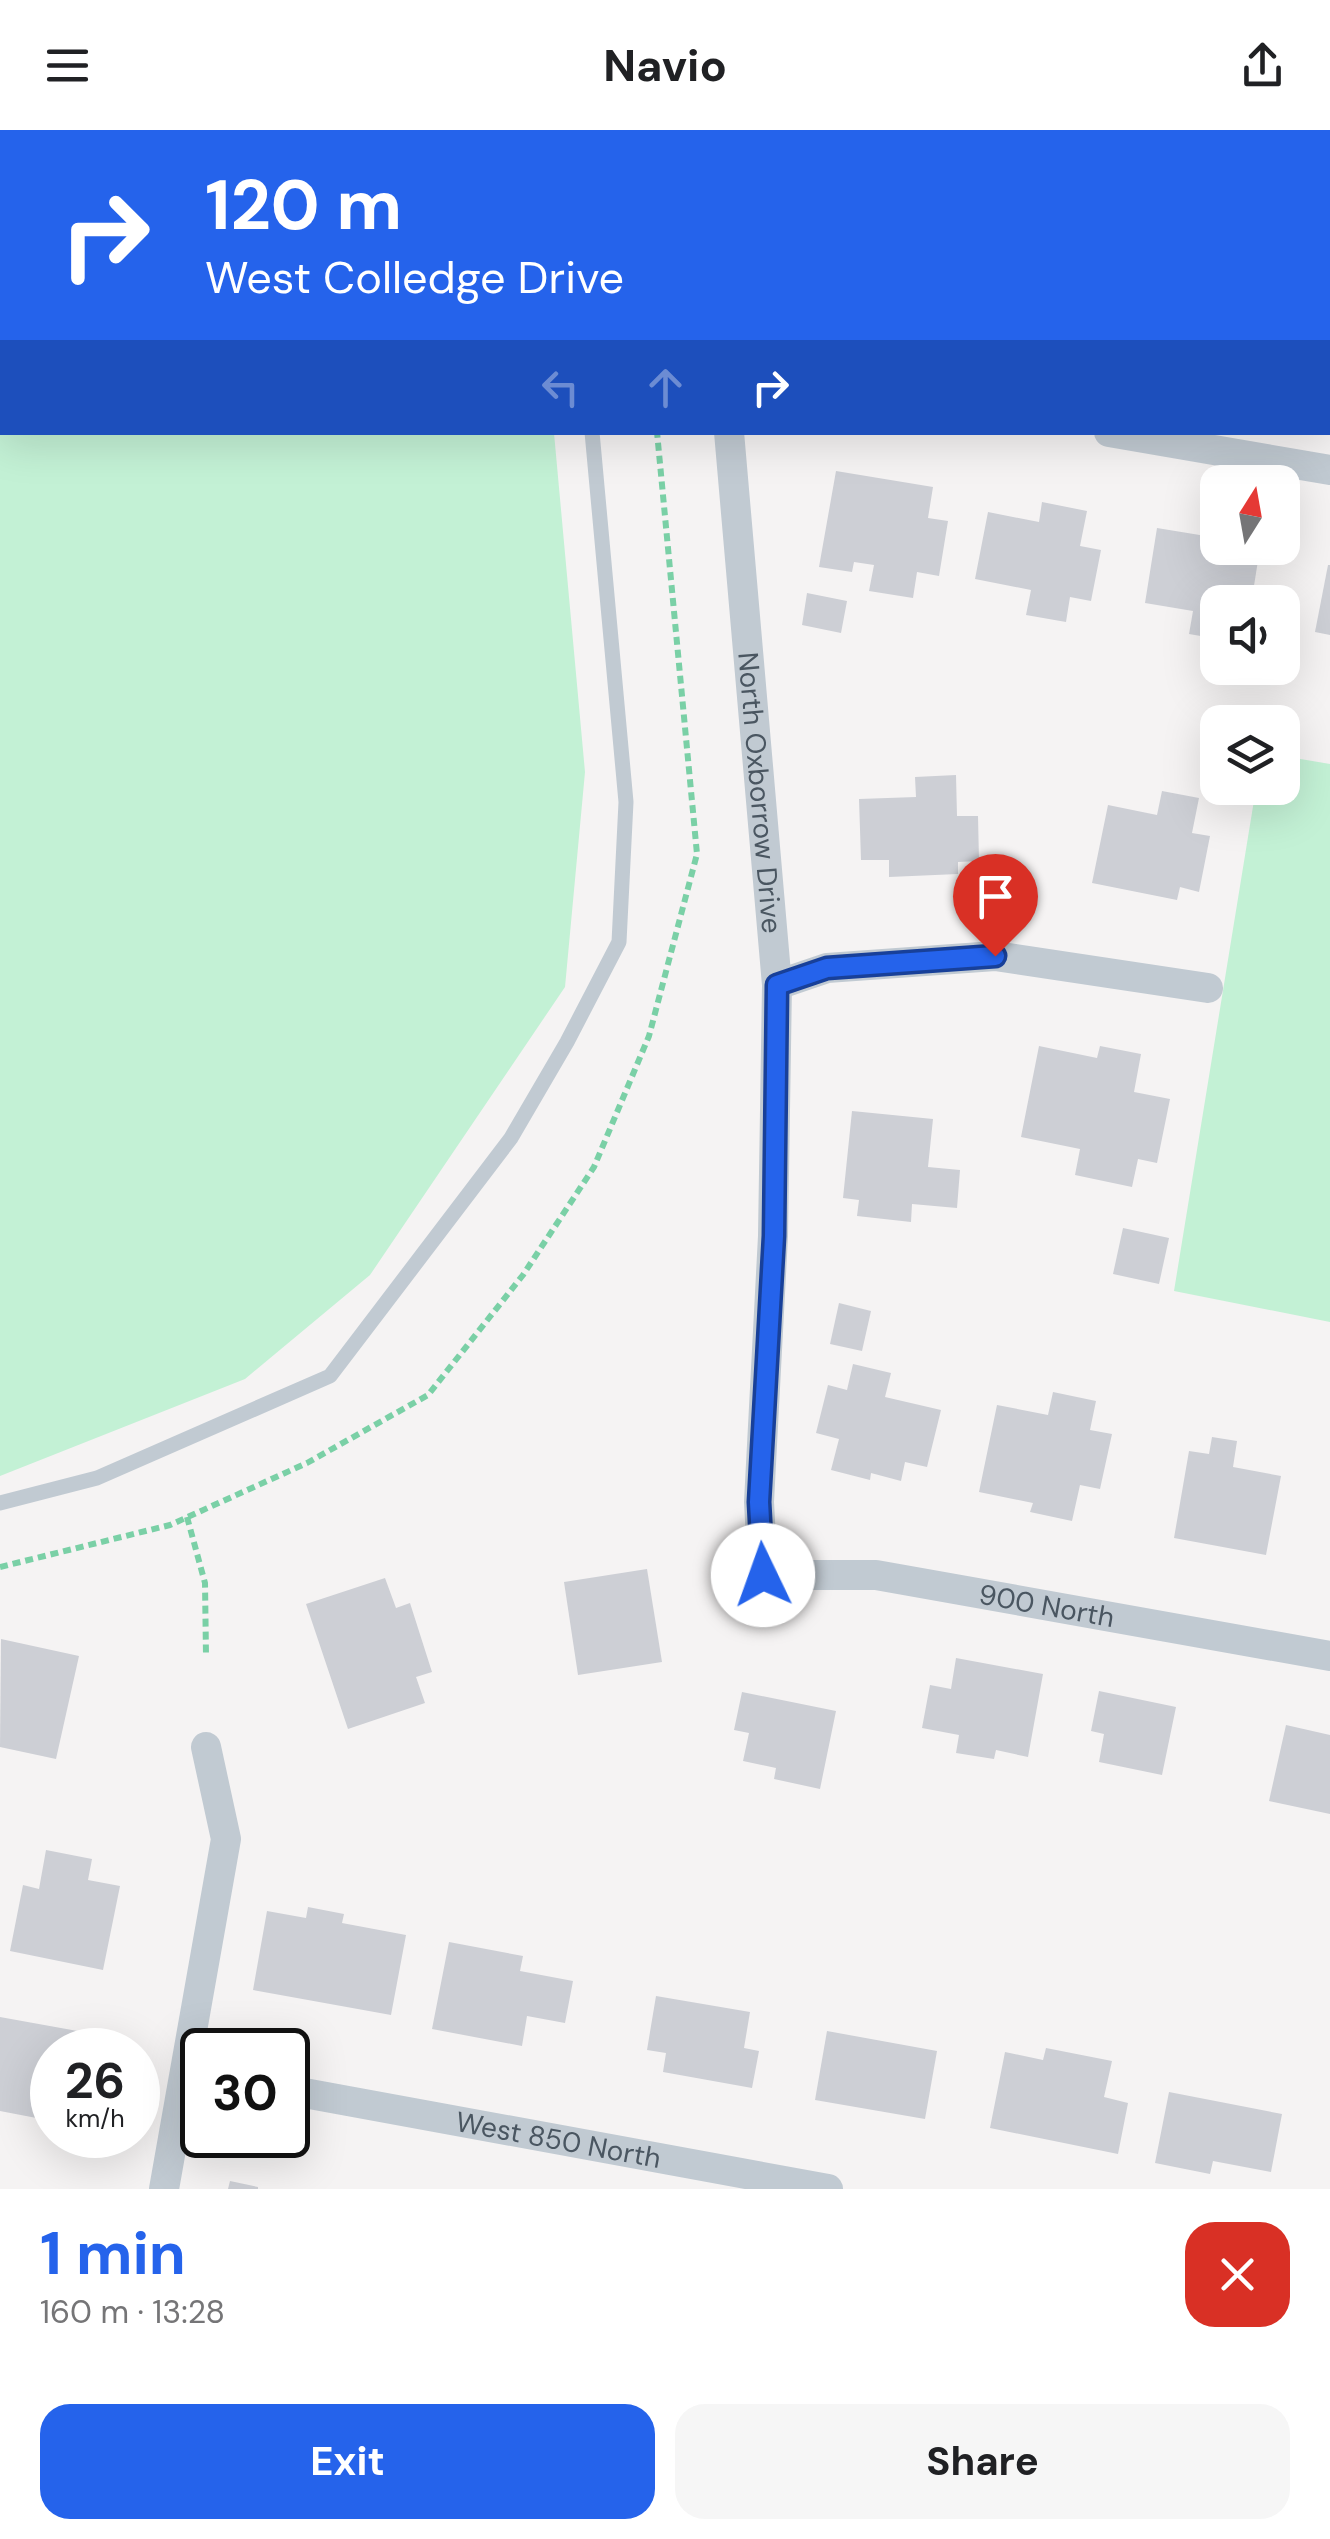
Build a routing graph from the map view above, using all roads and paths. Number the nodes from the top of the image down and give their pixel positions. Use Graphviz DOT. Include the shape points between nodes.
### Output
graph roads {
  1 [pos="592,435"];
  2 [pos="729,435"];
  3 [pos="1127,435"];
  4 [pos="1330,470"];
  5 [pos="777,985"];
  6 [pos="1208,988"];
  7 [pos="0,1504"];
  8 [pos="188,1517"];
  9 [pos="763,1575"];
  10 [pos="206,1656"];
  11 [pos="1330,1656"];
  12 [pos="206,1747"];
  13 [pos="201,2028"];
  14 [pos="310,2094"];
  15 [pos="180,2129"];
  16 [pos="164,2189"];
  17 [pos="828,2189"];
  1 -- 7 [label="lane" via="626,802 619,942 567,1042 511,1138 330,1376 97,1478"];
  2 -- 5 [label="street, North Oxborrow Drive"];
  3 -- 4 [label="street"];
  5 -- 6 [label="street" via="827,968 995,956"];
  5 -- 9 [label="street, North Oxborrow Drive" via="774,1236 759,1502"];
  8 -- 10 [label="path" via="205,1583"];
  9 -- 11 [label="street, 900 North" via="876,1575"];
  12 -- 13 [label="street" via="226,1839"];
  14 -- 17 [label="street, West 850 North"];
  15 -- 16 [label="street"];
}
